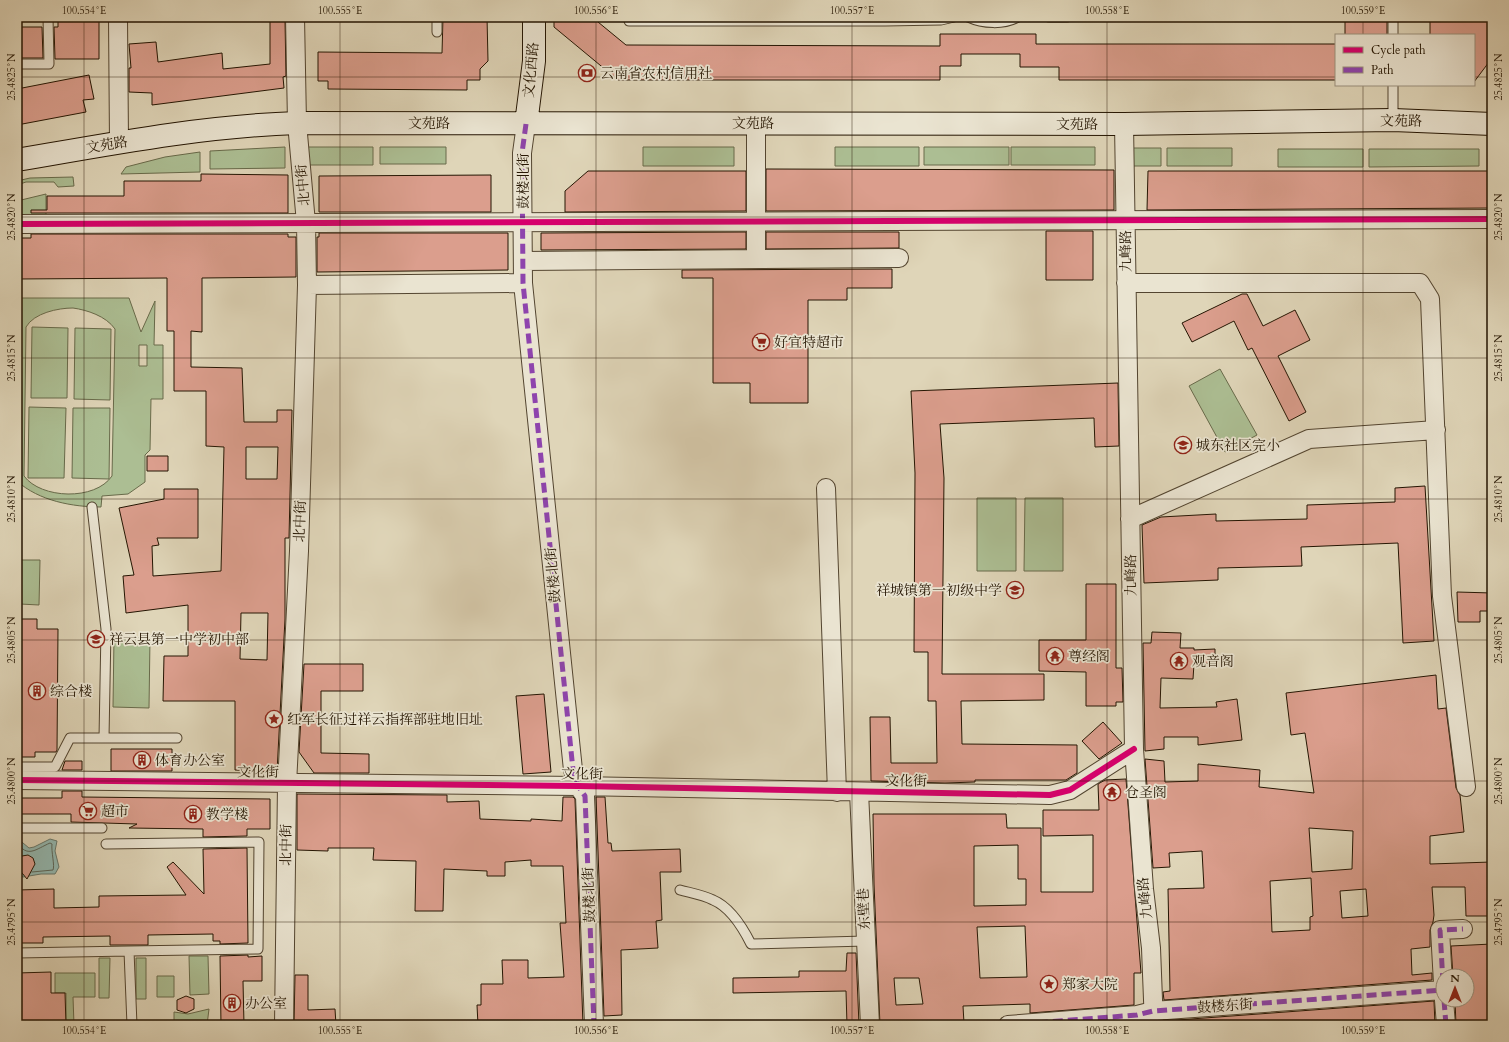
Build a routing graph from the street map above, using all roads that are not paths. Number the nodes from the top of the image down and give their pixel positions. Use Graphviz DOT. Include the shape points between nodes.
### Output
graph roads {
  1 [pos="48,17"];
  2 [pos="118,17"];
  3 [pos="295,17"];
  4 [pos="437,17"];
  5 [pos="534,17"];
  6 [pos="628,17"];
  7 [pos="954,17"];
  8 [pos="968,17"];
  9 [pos="1018,17"];
  10 [pos="1050,17"];
  11 [pos="1067,17"];
  12 [pos="1393,17"];
  13 [pos="885,19"];
  14 [pos="437,32"];
  15 [pos="1393,34"];
  16 [pos="17,64"];
  17 [pos="1393,86"];
  18 [pos="1393,120"];
  19 [pos="297,123"];
  20 [pos="756,123"];
  21 [pos="526,124"];
  22 [pos="1124,124"];
  23 [pos="1492,124"];
  24 [pos="118,143"];
  25 [pos="17,160"];
  26 [pos="1492,219"];
  27 [pos="1125,220"];
  28 [pos="522,222"];
  29 [pos="756,222"];
  30 [pos="306,223"];
  31 [pos="17,224"];
  32 [pos="899,258"];
  33 [pos="756,259"];
  34 [pos="523,261"];
  35 [pos="523,283"];
  36 [pos="1126,283"];
  37 [pos="307,285"];
  38 [pos="1436,430"];
  39 [pos="826,488"];
  40 [pos="92,507"];
  41 [pos="1130,519"];
  42 [pos="104,738"];
  43 [pos="177,738"];
  44 [pos="1134,749"];
  45 [pos="17,767"];
  46 [pos="17,780"];
  47 [pos="287,784"];
  48 [pos="1466,787"];
  49 [pos="582,791"];
  50 [pos="837,792"];
  51 [pos="859,792"];
  52 [pos="17,828"];
  53 [pos="102,828"];
  54 [pos="106,844"];
  55 [pos="680,890"];
  56 [pos="1463,929"];
  57 [pos="866,942"];
  58 [pos="129,951"];
  59 [pos="17,953"];
  60 [pos="1442,968"];
  61 [pos="1435,991"];
  62 [pos="1445,1008"];
  63 [pos="1153,1018"];
  64 [pos="132,1025"];
  65 [pos="284,1025"];
  66 [pos="594,1025"];
  67 [pos="870,1025"];
  68 [pos="1008,1025"];
  69 [pos="1446,1025"];
  1 -- 16 [label="lane" via="49,64"];
  2 -- 24 [label="street"];
  3 -- 19 [label="street, 北中街"];
  4 -- 14 [label="lane"];
  5 -- 21 [label="main road, 文化西路" via="534,61"];
  6 -- 13 [label="lane" via="629,21"];
  7 -- 13 [label="lane" via="942,20"];
  8 -- 9 [label="lane" via="976,21 996,23"];
  10 -- 11 [label="lane"];
  12 -- 15 [label="lane"];
  17 -- 18 [label="lane"];
  18 -- 22 [label="main road, 文苑路"];
  18 -- 23 [label="main road, 文苑路"];
  19 -- 21 [label="main road, 文苑路"];
  19 -- 24 [label="main road, 文苑路" via="234,126"];
  19 -- 30 [label="street, 北中街"];
  20 -- 21 [label="main road, 文苑路"];
  20 -- 22 [label="main road, 文苑路"];
  20 -- 29 [label="street"];
  21 -- 28 [label="street, 鼓楼北街" via="522,154"];
  22 -- 27 [label="street, 九峰路"];
  24 -- 25 [label="main road, 文苑路"];
  26 -- 27 [label="street"];
  27 -- 29 [label="street"];
  27 -- 36 [label="street, 九峰路"];
  28 -- 29 [label="street"];
  28 -- 30 [label="street"];
  28 -- 34 [label="street, 鼓楼北街"];
  29 -- 33 [label="street"];
  30 -- 31 [label="street"];
  30 -- 37 [label="street, 北中街"];
  32 -- 33 [label="street"];
  33 -- 34 [label="street"];
  34 -- 35 [label="street, 鼓楼北街"];
  35 -- 37 [label="street"];
  35 -- 49 [label="street, 鼓楼北街" via="546,492 564,693 573,770"];
  36 -- 38 [label="street" via="1420,283 1430,299"];
  36 -- 41 [label="street, 九峰路"];
  37 -- 47 [label="street, 北中街" via="299,551"];
  38 -- 41 [label="street" via="1309,439"];
  38 -- 48 [label="street" via="1442,596"];
  39 -- 50 [label="street"];
  40 -- 42 [label="lane" via="106,629"];
  41 -- 44 [label="street, 九峰路"];
  42 -- 43 [label="lane"];
  42 -- 45 [label="lane" via="70,738 55,767"];
  44 -- 51 [label="street, 文化街" via="1062,793 1050,795"];
  44 -- 63 [label="street, 九峰路" via="1151,948"];
  46 -- 47 [label="street, 文化街"];
  47 -- 49 [label="street, 文化街"];
  47 -- 65 [label="street, 北中街"];
  49 -- 50 [label="street, 文化街"];
  49 -- 66 [label="street, 鼓楼北街"];
  50 -- 51 [label="street, 文化街"];
  51 -- 57 [label="street, 东壁巷"];
  52 -- 53 [label="lane"];
  54 -- 58 [label="lane" via="259,842 258,949"];
  55 -- 57 [label="lane" via="715,900 743,929 751,944"];
  56 -- 60 [label="street" via="1440,930"];
  57 -- 67 [label="street, 东壁巷"];
  58 -- 59 [label="lane"];
  58 -- 64 [label="lane"];
  61 -- 63 [label="street, 鼓楼东街"];
  62 -- 69 [label="street"];
  63 -- 68 [label="street, 鼓楼东街" via="1137,1015"];
}
